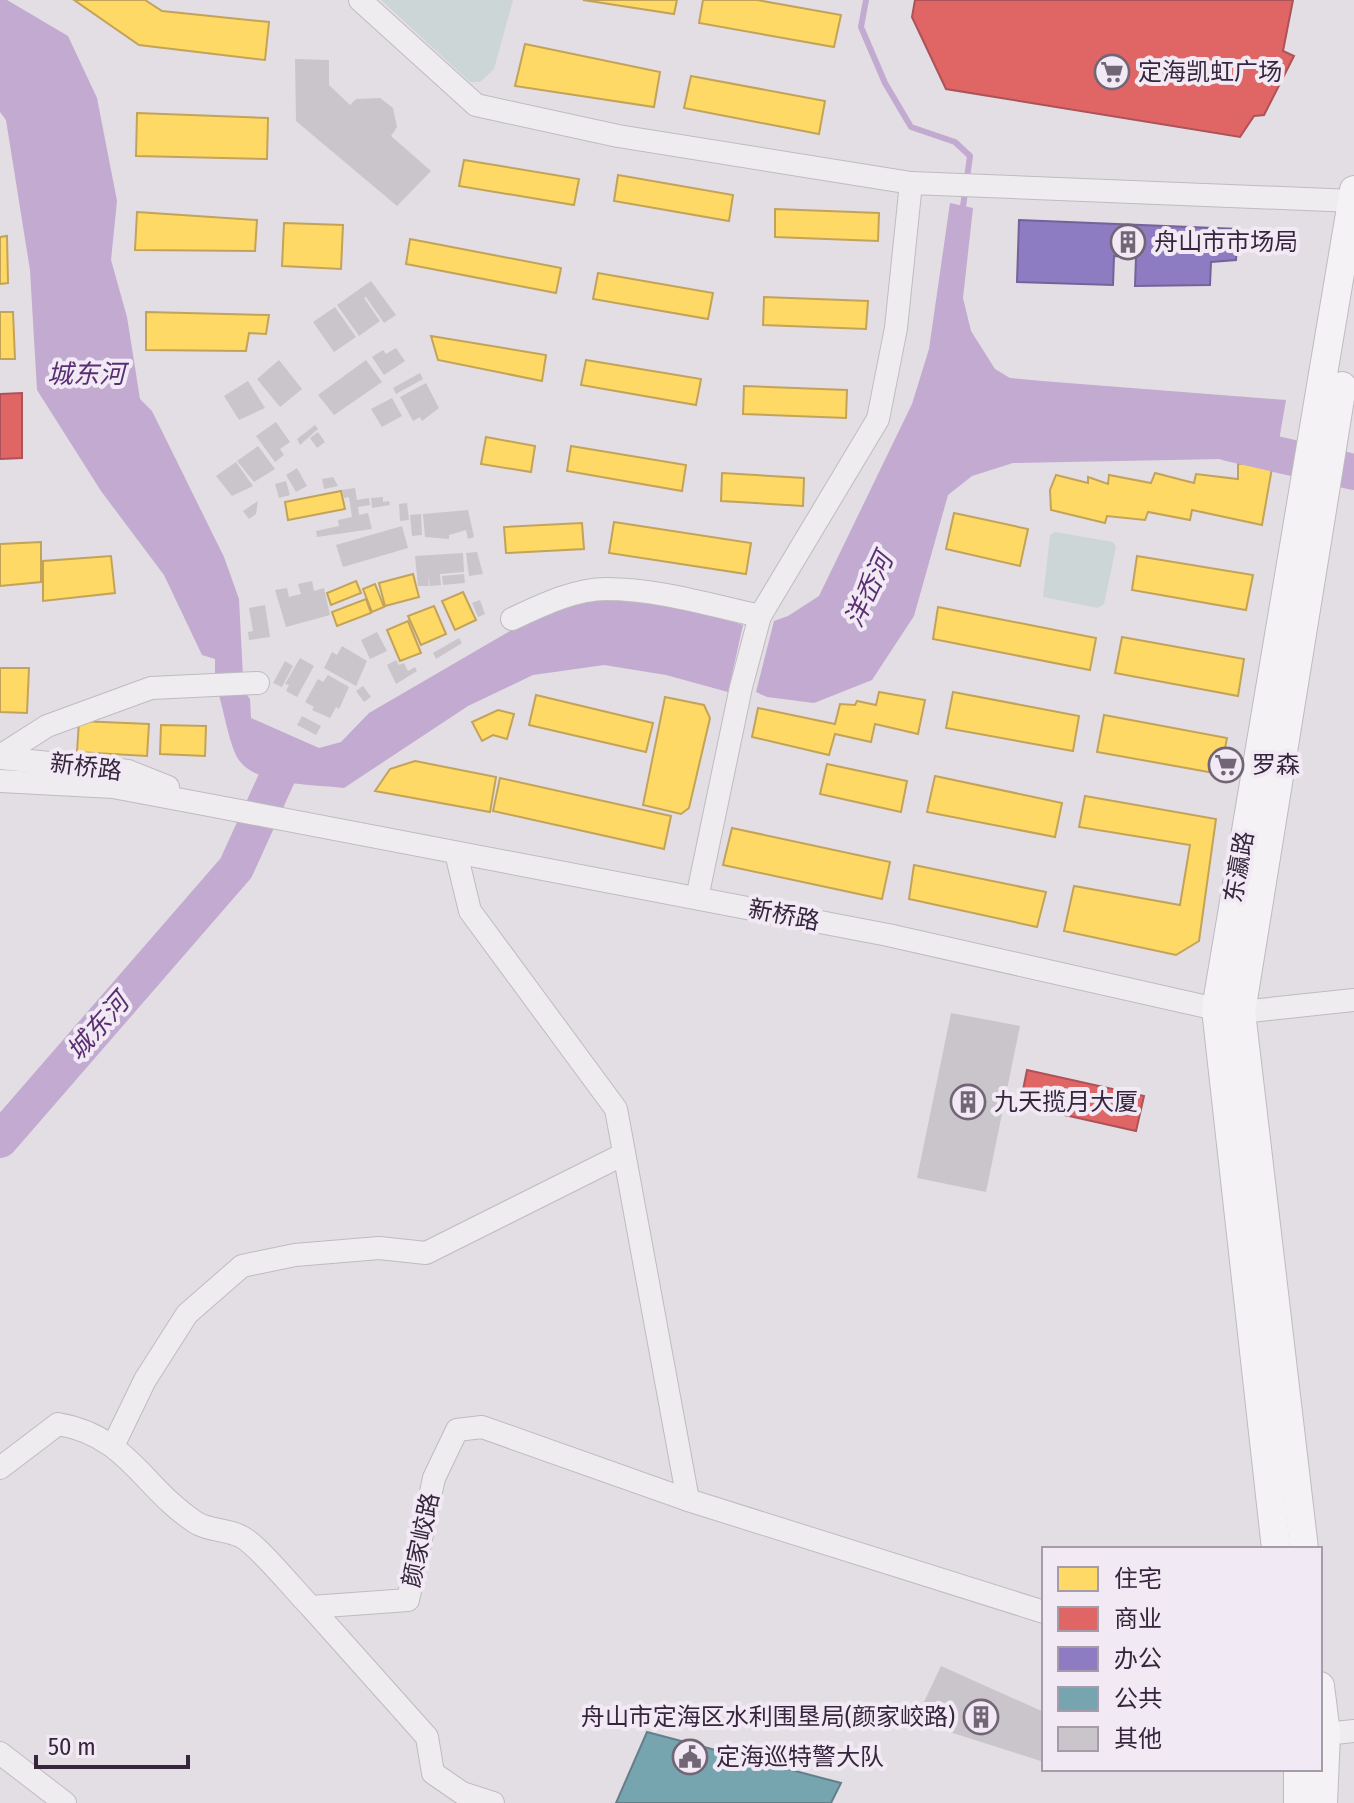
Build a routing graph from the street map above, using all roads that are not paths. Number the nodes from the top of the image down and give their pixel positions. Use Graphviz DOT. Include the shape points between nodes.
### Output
graph roads {
  1 [pos="360,0"];
  2 [pos="911,183"];
  3 [pos="1354,197"];
  4 [pos="1354,309"];
  5 [pos="1330,397"];
  6 [pos="760,616"];
  7 [pos="512,619"];
  8 [pos="258,683"];
  9 [pos="0,757"];
  10 [pos="0,781"];
  11 [pos="214,806"];
  12 [pos="456,853"];
  13 [pos="697,898"];
  14 [pos="1354,1000"];
  15 [pos="1228,1011"];
  16 [pos="624,1154"];
  17 [pos="113,1446"];
  18 [pos="0,1468"];
  19 [pos="688,1500"];
  20 [pos="1276,1547"];
  21 [pos="1304,1547"];
  22 [pos="311,1607"];
  23 [pos="1042,1611"];
  24 [pos="1322,1702"];
  25 [pos="1354,1731"];
  26 [pos="1326,1734"];
  27 [pos="0,1753"];
  28 [pos="1298,1771"];
  29 [pos="65,1803"];
  30 [pos="493,1803"];
  31 [pos="1298,1803"];
  32 [pos="1323,1803"];
  1 -- 2 [label="street" via="476,105 659,144"];
  2 -- 3 [label="street"];
  2 -- 6 [label="street" via="896,328 878,419"];
  3 -- 5 [label="main road, 东瀛路"];
  4 -- 5 [label="main road, 东瀛路"];
  5 -- 15 [label="main road, 东瀛路"];
  6 -- 7 [label="street" via="665,595 604,589 554,600"];
  6 -- 13 [label="street"];
  8 -- 9 [label="street" via="151,688 47,726"];
  9 -- 11 [label="street, 新桥路" via="128,771"];
  10 -- 11 [label="street, 新桥路" via="113,787"];
  11 -- 12 [label="street, 新桥路"];
  12 -- 13 [label="street, 新桥路"];
  12 -- 16 [label="street" via="470,911 616,1109"];
  13 -- 15 [label="street, 新桥路"];
  14 -- 15 [label="street, 新桥路"];
  15 -- 20 [label="main road, 东瀛路"];
  15 -- 21 [label="main road, 东瀛路"];
  16 -- 17 [label="street" via="426,1253 379,1248 295,1255 242,1266 187,1314 145,1380"];
  16 -- 19 [label="street"];
  17 -- 18 [label="street" via="81,1428 58,1424"];
  17 -- 22 [label="street" via="197,1524 243,1537"];
  19 -- 22 [label="street, 颜家峧路" via="482,1427 457,1430 434,1478 408,1600"];
  19 -- 23 [label="street, 颜家峧路"];
  22 -- 30 [label="street" via="427,1737 433,1773 462,1793"];
  24 -- 26 [label="main road"];
  25 -- 26 [label="street"];
  26 -- 32 [label="main road"];
  27 -- 29 [label="street"];
  28 -- 31 [label="main road"];
}
